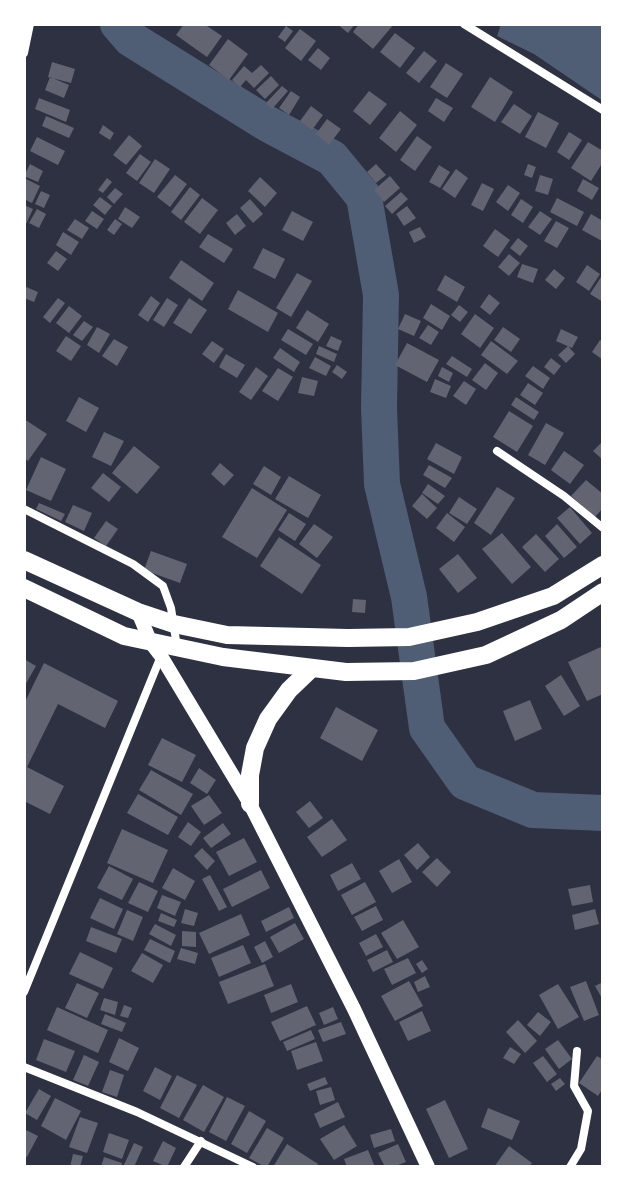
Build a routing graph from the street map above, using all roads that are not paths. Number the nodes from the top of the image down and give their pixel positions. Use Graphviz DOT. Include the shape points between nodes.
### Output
graph roads {
  1 [pos="30,24"];
  2 [pos="464,24"];
  3 [pos="24,53"];
  4 [pos="603,110"];
  5 [pos="497,451"];
  6 [pos="24,509"];
  7 [pos="603,528"];
  8 [pos="24,560"];
  9 [pos="603,565"];
  10 [pos="24,588"];
  11 [pos="603,592"];
  12 [pos="138,612"];
  13 [pos="174,624"];
  14 [pos="163,649"];
  15 [pos="312,668"];
  16 [pos="250,804"];
  17 [pos="24,992"];
  18 [pos="577,1051"];
  19 [pos="24,1067"];
  20 [pos="201,1141"];
  21 [pos="184,1167"];
  22 [pos="253,1167"];
  23 [pos="428,1167"];
  24 [pos="570,1167"];
  1 -- 3 [label="street"];
  2 -- 4 [label="street"];
  5 -- 7 [label="street"];
  6 -- 13 [label="street" via="133,564 163,586"];
  8 -- 12 [label="highway"];
  9 -- 13 [label="highway" via="553,596 477,622 409,637 227,635"];
  10 -- 14 [label="highway"];
  11 -- 15 [label="highway" via="561,620 486,655 414,671"];
  12 -- 13 [label="highway"];
  12 -- 14 [label="street"];
  13 -- 14 [label="street"];
  14 -- 15 [label="highway"];
  14 -- 16 [label="street"];
  14 -- 17 [label="street"];
  15 -- 16 [label="highway" via="268,719 255,748"];
  16 -- 23 [label="street"];
  18 -- 24 [label="street" via="574,1086 588,1111 581,1149"];
  19 -- 20 [label="street"];
  20 -- 21 [label="street"];
  20 -- 22 [label="street"];
}
